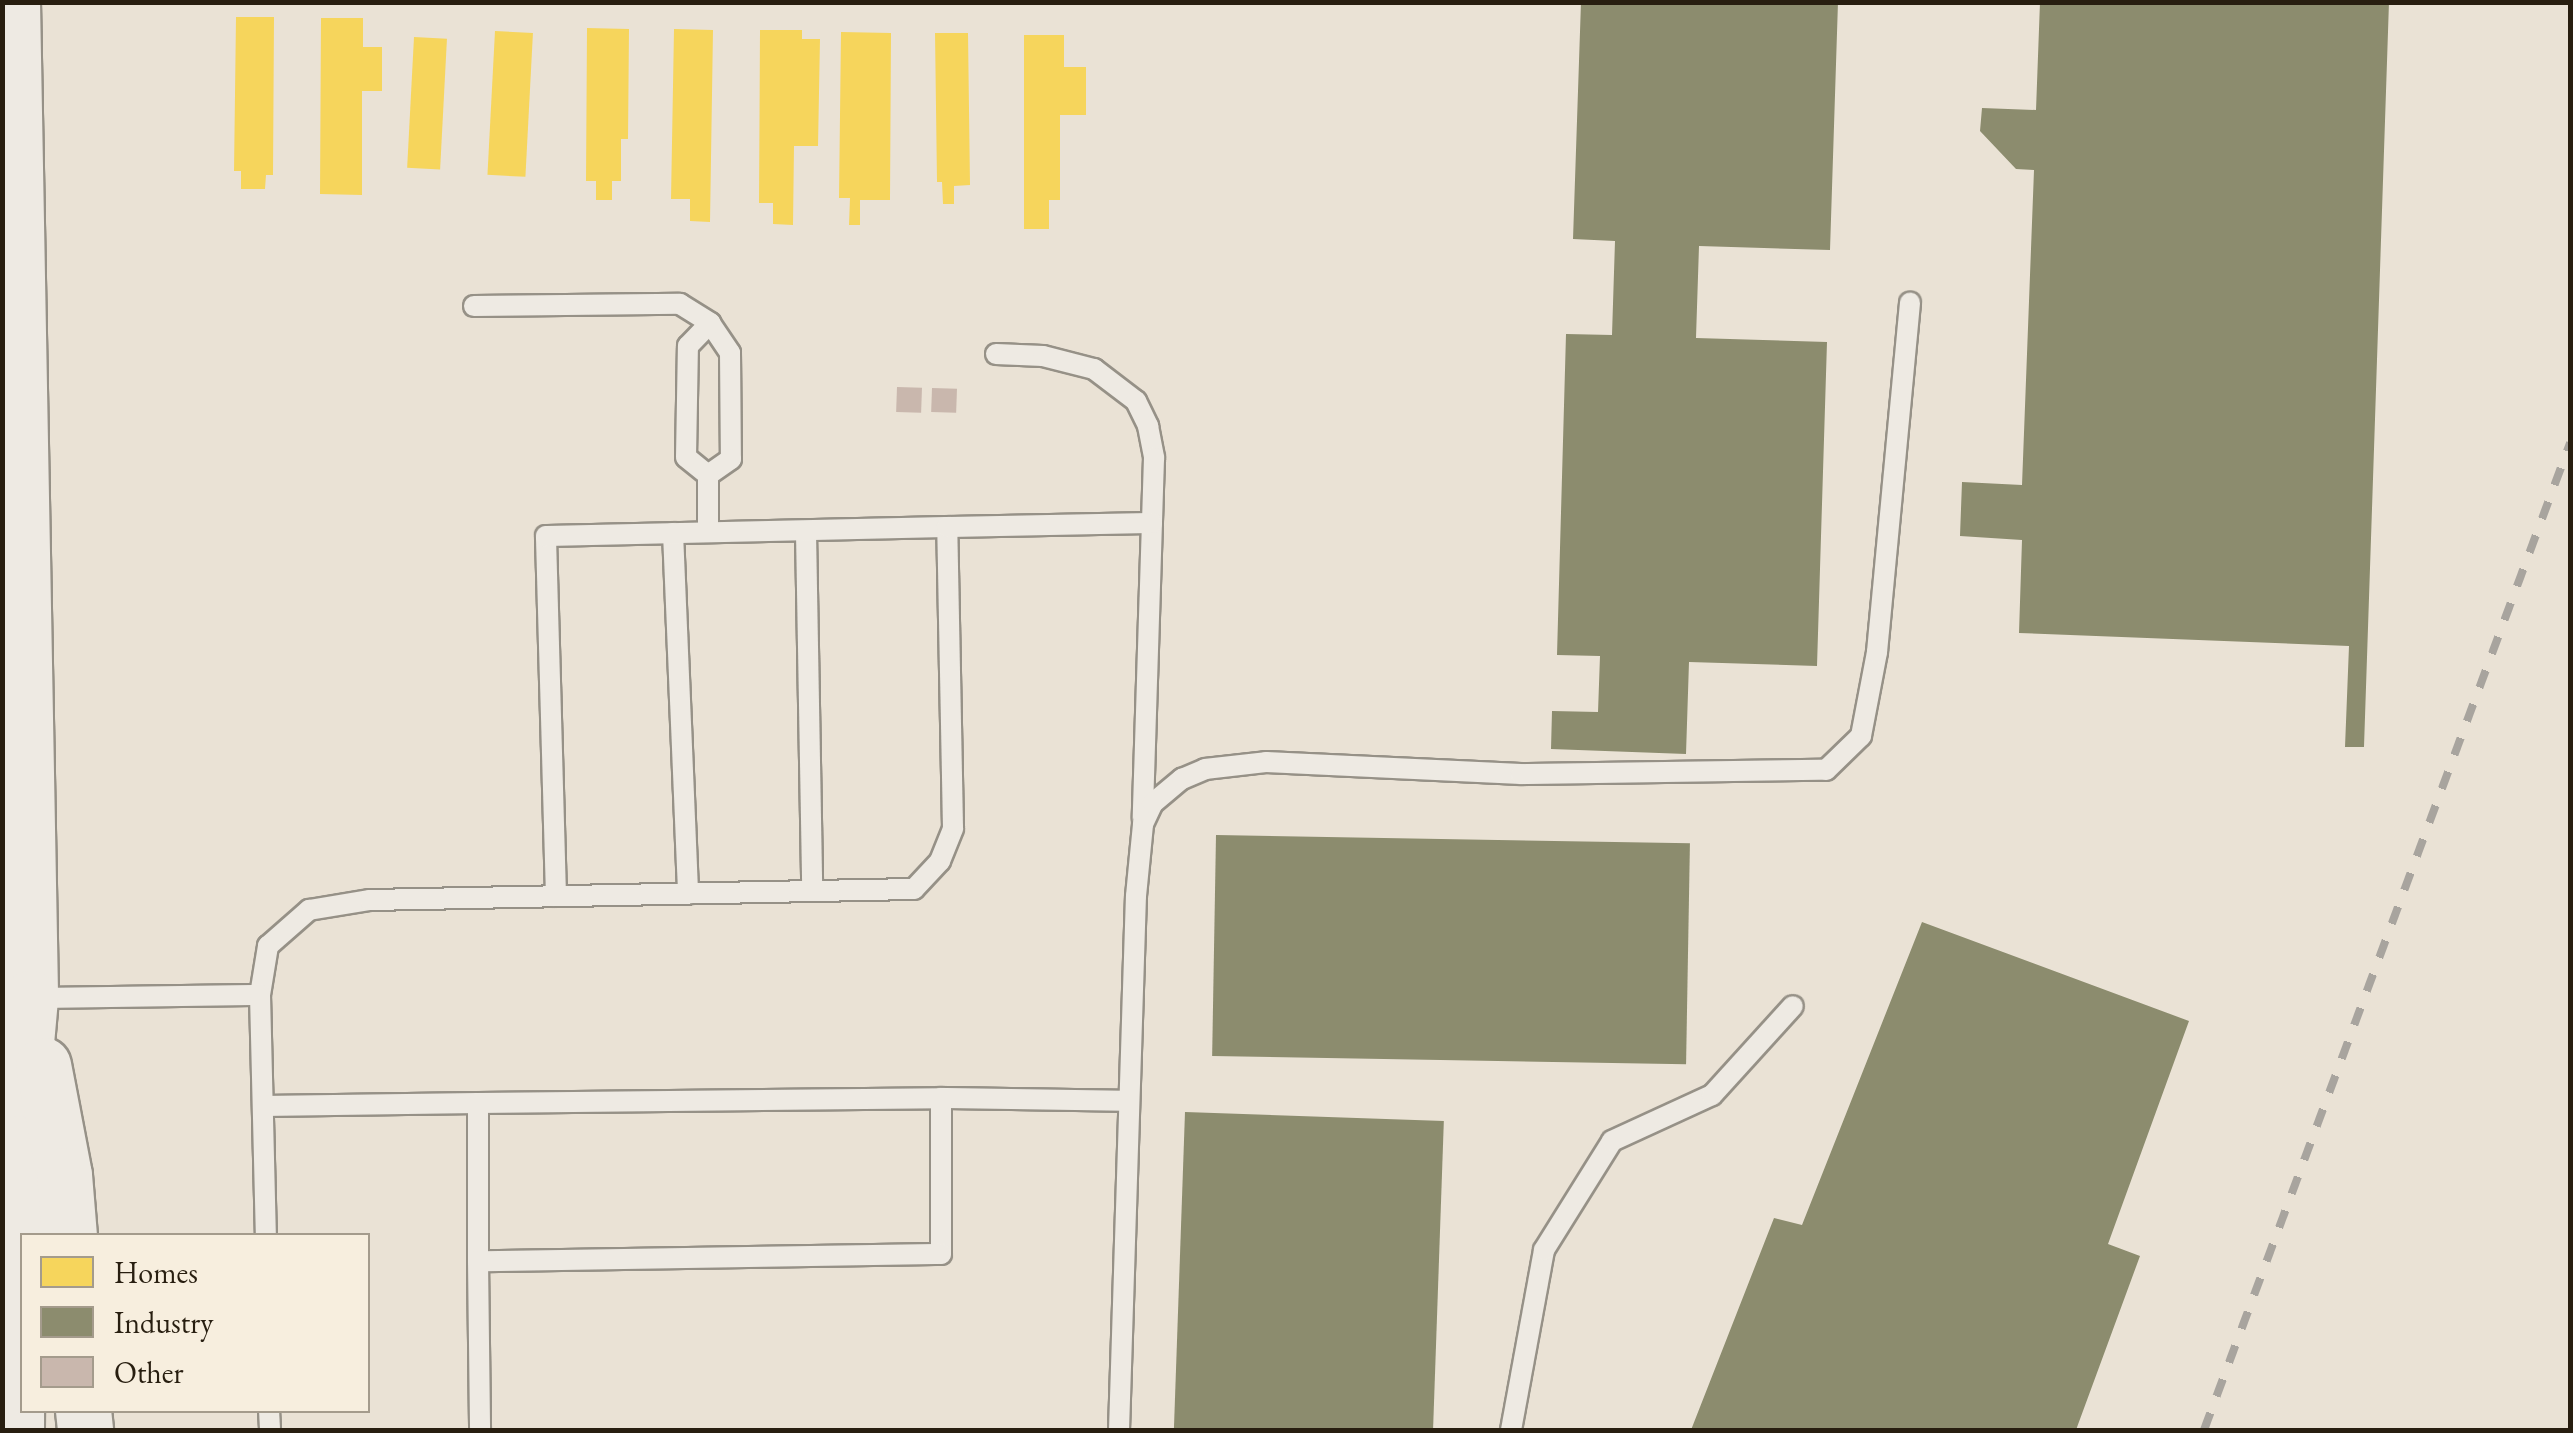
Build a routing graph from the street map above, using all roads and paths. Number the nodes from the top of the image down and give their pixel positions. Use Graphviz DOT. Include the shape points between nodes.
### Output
graph roads {
  1 [pos="12,2"];
  2 [pos="1910,303"];
  3 [pos="474,306"];
  4 [pos="710,323"];
  5 [pos="996,354"];
  6 [pos="10,373"];
  7 [pos="708,475"];
  8 [pos="1152,522"];
  9 [pos="947,527"];
  10 [pos="708,532"];
  11 [pos="806,532"];
  12 [pos="673,533"];
  13 [pos="1143,824"];
  14 [pos="812,891"];
  15 [pos="688,894"];
  16 [pos="556,896"];
  17 [pos="260,995"];
  18 [pos="30,998"];
  19 [pos="1793,1006"];
  20 [pos="941,1098"];
  21 [pos="1129,1101"];
  22 [pos="478,1103"];
  23 [pos="263,1106"];
  24 [pos="68,1233"];
  25 [pos="266,1233"];
  26 [pos="478,1262"];
  27 [pos="16,1430"];
  28 [pos="480,1430"];
  29 [pos="1119,1430"];
  30 [pos="1511,1430"];
  1 -- 6 [label="main road"];
  2 -- 13 [label="lane" via="1877,652 1861,736 1826,770 1521,774 1233,764 1182,778 1153,804"];
  3 -- 4 [label="lane" via="680,304"];
  4 -- 7 [label="lane" via="730,353 731,460"];
  4 -- 7 [label="lane" via="688,346 686,457"];
  5 -- 8 [label="lane" via="1043,356 1094,369 1136,401 1152,443"];
  6 -- 18 [label="main road"];
  7 -- 10 [label="lane"];
  8 -- 9 [label="lane"];
  8 -- 13 [label="lane"];
  9 -- 11 [label="lane"];
  9 -- 14 [label="lane" via="953,828 940,861 914,888"];
  10 -- 11 [label="lane"];
  10 -- 12 [label="lane"];
  11 -- 14 [label="lane"];
  12 -- 15 [label="lane"];
  12 -- 16 [label="lane" via="546,536"];
  13 -- 21 [label="lane"];
  14 -- 15 [label="lane"];
  15 -- 16 [label="lane"];
  16 -- 17 [label="lane" via="370,900 309,910 268,946"];
  17 -- 18 [label="lane"];
  17 -- 23 [label="lane"];
  18 -- 24 [label="main road" via="64,1175"];
  18 -- 27 [label="main road" via="17,1143"];
  19 -- 30 [label="lane" via="1712,1095 1612,1141 1544,1250"];
  20 -- 21 [label="lane"];
  20 -- 22 [label="lane"];
  20 -- 26 [label="lane" via="941,1254"];
  21 -- 29 [label="lane"];
  22 -- 23 [label="lane"];
  22 -- 26 [label="lane"];
  23 -- 25 [label="lane"];
  26 -- 28 [label="lane"];
}
